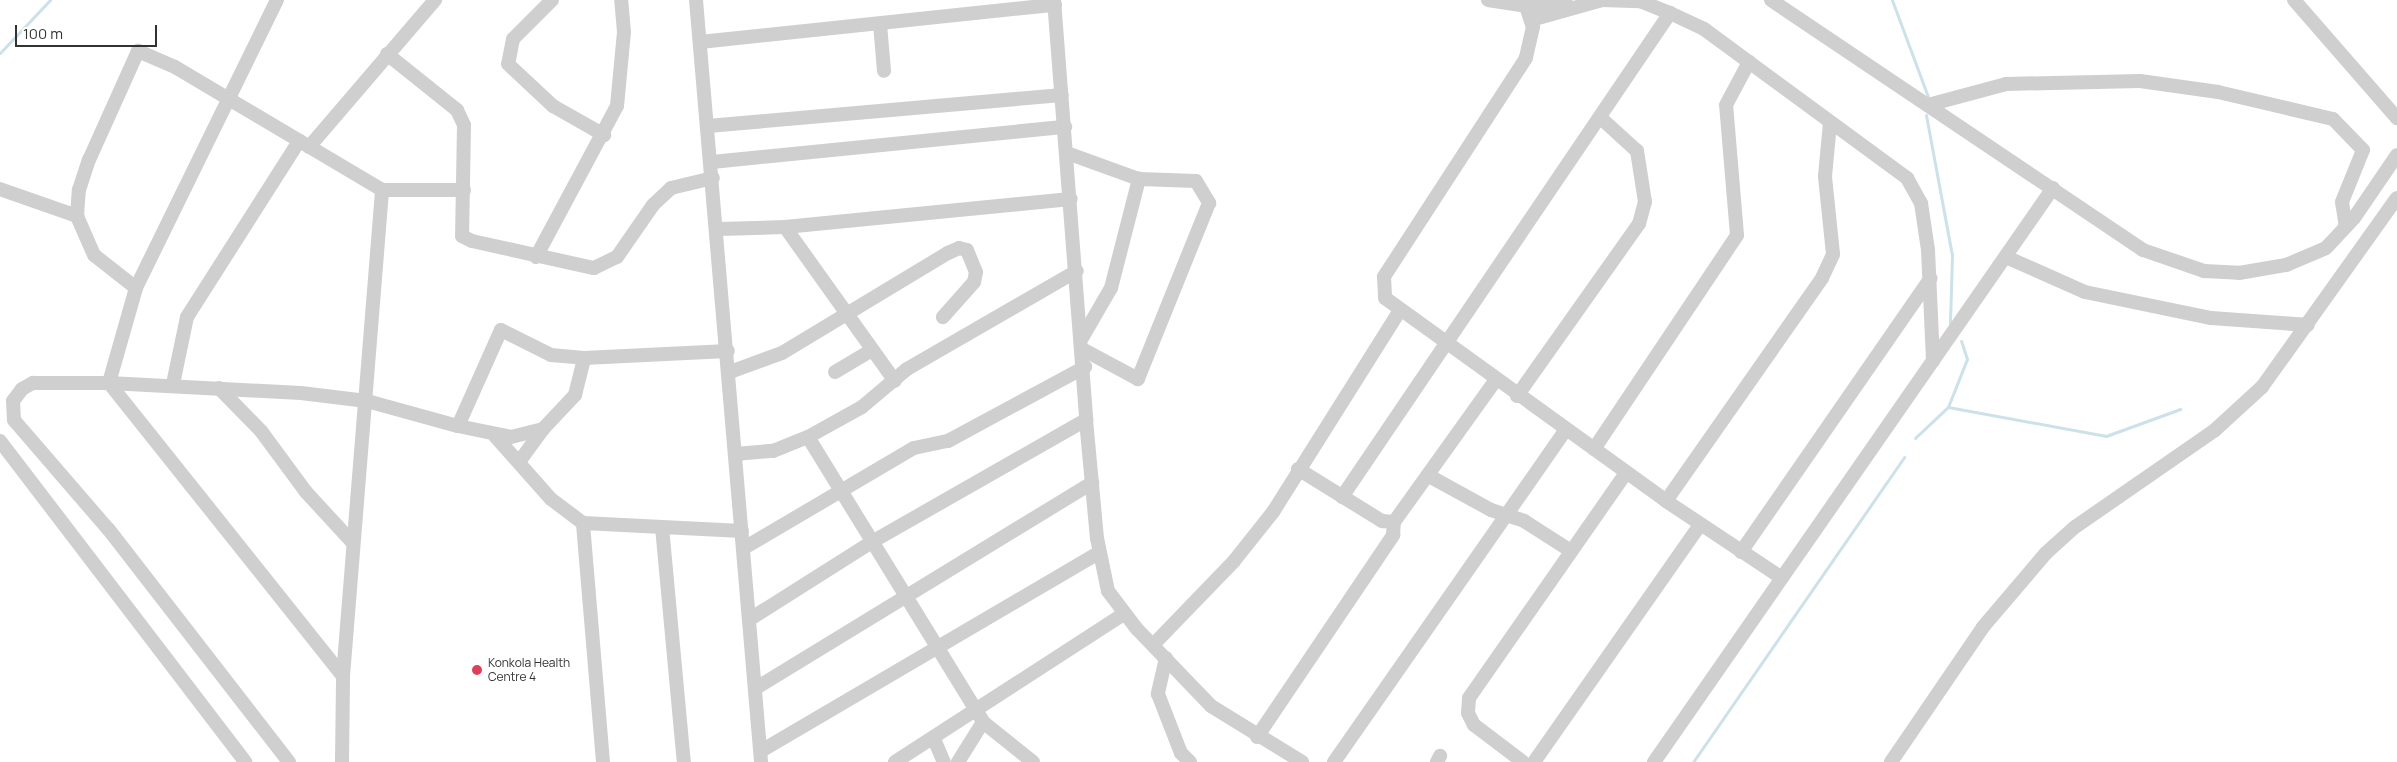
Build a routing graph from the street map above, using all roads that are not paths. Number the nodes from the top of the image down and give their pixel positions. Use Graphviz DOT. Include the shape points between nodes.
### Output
graph roads {
  1 [pos="277,0"];
  2 [pos="435,0"];
  3 [pos="552,0"];
  4 [pos="621,0"];
  5 [pos="696,0"];
  6 [pos="1488,0"];
  7 [pos="1566,0"];
  8 [pos="1771,0"];
  9 [pos="2294,0"];
  10 [pos="1054,3"];
  11 [pos="1526,6"];
  12 [pos="1670,13"];
  13 [pos="1531,20"];
  14 [pos="880,24"];
  15 [pos="700,42"];
  16 [pos="387,54"];
  17 [pos="1748,62"];
  18 [pos="884,71"];
  19 [pos="1062,94"];
  20 [pos="230,100"];
  21 [pos="1928,105"];
  22 [pos="2397,118"];
  23 [pos="1602,119"];
  24 [pos="1830,123"];
  25 [pos="708,126"];
  26 [pos="1065,127"];
  27 [pos="604,135"];
  28 [pos="304,144"];
  29 [pos="1067,153"];
  30 [pos="2397,155"];
  31 [pos="712,162"];
  32 [pos="713,178"];
  33 [pos="1139,179"];
  34 [pos="2053,188"];
  35 [pos="0,189"];
  36 [pos="382,190"];
  37 [pos="464,190"];
  38 [pos="2397,198"];
  39 [pos="1071,199"];
  40 [pos="77,216"];
  41 [pos="2346,226"];
  42 [pos="785,227"];
  43 [pos="719,229"];
  44 [pos="2006,257"];
  45 [pos="536,258"];
  46 [pos="1077,271"];
  47 [pos="1930,278"];
  48 [pos="136,288"];
  49 [pos="1399,312"];
  50 [pos="847,316"];
  51 [pos="943,317"];
  52 [pos="2308,325"];
  53 [pos="1083,344"];
  54 [pos="1444,344"];
  55 [pos="872,350"];
  56 [pos="728,351"];
  57 [pos="584,358"];
  58 [pos="1933,361"];
  59 [pos="1085,367"];
  60 [pos="730,372"];
  61 [pos="835,372"];
  62 [pos="894,381"];
  63 [pos="1495,381"];
  64 [pos="110,383"];
  65 [pos="173,384"];
  66 [pos="219,388"];
  67 [pos="1517,396"];
  68 [pos="367,400"];
  69 [pos="1086,420"];
  70 [pos="458,426"];
  71 [pos="543,429"];
  72 [pos="1566,430"];
  73 [pos="495,436"];
  74 [pos="808,437"];
  75 [pos="0,441"];
  76 [pos="1594,449"];
  77 [pos="736,454"];
  78 [pos="519,462"];
  79 [pos="1298,469"];
  80 [pos="1626,473"];
  81 [pos="1429,476"];
  82 [pos="1092,483"];
  83 [pos="842,492"];
  84 [pos="1342,497"];
  85 [pos="1666,501"];
  86 [pos="1507,516"];
  87 [pos="1394,522"];
  88 [pos="583,523"];
  89 [pos="1700,525"];
  90 [pos="662,526"];
  91 [pos="742,531"];
  92 [pos="354,543"];
  93 [pos="870,543"];
  94 [pos="744,548"];
  95 [pos="1571,551"];
  96 [pos="1741,552"];
  97 [pos="1099,553"];
  98 [pos="1782,578"];
  99 [pos="906,598"];
  100 [pos="1124,614"];
  101 [pos="750,619"];
  102 [pos="1153,645"];
  103 [pos="937,650"];
  104 [pos="1166,658"];
  105 [pos="343,676"];
  106 [pos="756,688"];
  107 [pos="979,717"];
  108 [pos="934,738"];
  109 [pos="1256,738"];
  110 [pos="761,757"];
  111 [pos="245,762"];
  112 [pos="289,762"];
  113 [pos="342,762"];
  114 [pos="603,762"];
  115 [pos="684,762"];
  116 [pos="895,762"];
  117 [pos="944,762"];
  118 [pos="958,762"];
  119 [pos="1033,762"];
  120 [pos="1190,762"];
  121 [pos="1302,762"];
  122 [pos="1334,762"];
  123 [pos="1523,762"];
  124 [pos="1534,762"];
  125 [pos="1654,762"];
  126 [pos="1891,762"];
  1 -- 20 [label="street"];
  2 -- 16 [label="street"];
  3 -- 27 [label="street" via="513,39 508,64 553,106"];
  4 -- 27 [label="street" via="621,74 616,106"];
  5 -- 15 [label="street"];
  6 -- 11 [label="street"];
  7 -- 11 [label="street"];
  8 -- 21 [label="street"];
  9 -- 22 [label="street"];
  10 -- 14 [label="street"];
  10 -- 19 [label="street"];
  11 -- 13 [label="street"];
  12 -- 13 [label="street" via="1640,1 1602,0"];
  12 -- 17 [label="street" via="1704,29"];
  12 -- 23 [label="street"];
  13 -- 49 [label="street" via="1526,58 1384,276 1385,298"];
  14 -- 15 [label="street"];
  14 -- 18 [label="street"];
  15 -- 25 [label="street"];
  16 -- 28 [label="street"];
  16 -- 37 [label="street" via="457,110 464,126"];
  17 -- 24 [label="street"];
  17 -- 76 [label="street" via="1726,105 1737,235"];
  19 -- 25 [label="street"];
  19 -- 26 [label="street"];
  20 -- 28 [label="street"];
  20 -- 40 [label="street" via="138,51 89,160 79,190"];
  20 -- 48 [label="street"];
  21 -- 34 [label="street"];
  21 -- 41 [label="street" via="2006,84 2140,81 2218,92 2333,119 2363,150 2342,202"];
  23 -- 54 [label="street"];
  23 -- 67 [label="street" via="1637,151 1645,202 1638,224"];
  24 -- 47 [label="street" via="1907,178 1915,188 1921,204"];
  24 -- 85 [label="street" via="1825,176 1833,254 1822,278"];
  25 -- 31 [label="street"];
  26 -- 29 [label="street"];
  26 -- 31 [label="street"];
  27 -- 45 [label="street"];
  28 -- 36 [label="street"];
  28 -- 65 [label="street" via="186,317"];
  29 -- 33 [label="street"];
  29 -- 39 [label="street"];
  30 -- 41 [label="street"];
  31 -- 32 [label="street"];
  32 -- 43 [label="street"];
  32 -- 45 [label="street" via="681,183 661,196 617,257 606,265 580,268"];
  33 -- 53 [label="street" via="1111,288"];
  33 -- 53 [label="street" via="1196,182 1205,191 1206,212 1138,379"];
  34 -- 41 [label="street" via="2143,250 2204,271 2239,273 2286,265 2326,248"];
  34 -- 44 [label="street"];
  35 -- 40 [label="street"];
  36 -- 37 [label="street"];
  36 -- 68 [label="street"];
  37 -- 45 [label="street" via="462,236"];
  38 -- 52 [label="street"];
  39 -- 42 [label="street"];
  39 -- 46 [label="street"];
  40 -- 48 [label="street" via="94,255"];
  42 -- 43 [label="street"];
  42 -- 50 [label="street"];
  43 -- 56 [label="street"];
  44 -- 52 [label="street" via="2085,292 2212,318"];
  44 -- 58 [label="street"];
  46 -- 53 [label="street"];
  46 -- 62 [label="street" via="907,369"];
  47 -- 58 [label="street"];
  47 -- 96 [label="street"];
  48 -- 64 [label="street"];
  49 -- 54 [label="street"];
  49 -- 79 [label="street"];
  50 -- 51 [label="street" via="948,253 959,248 967,250 976,272 974,282"];
  50 -- 55 [label="street"];
  50 -- 60 [label="street" via="782,353"];
  52 -- 126 [label="street" via="2262,387 2215,430 2075,528 2024,576 1983,627"];
  53 -- 59 [label="street"];
  54 -- 63 [label="street"];
  54 -- 84 [label="street"];
  55 -- 61 [label="street"];
  55 -- 62 [label="street"];
  56 -- 57 [label="street"];
  56 -- 60 [label="street"];
  57 -- 70 [label="street" via="544,354 501,330"];
  57 -- 71 [label="street" via="576,395"];
  58 -- 98 [label="street"];
  59 -- 69 [label="street"];
  59 -- 83 [label="street" via="948,442 914,448"];
  60 -- 77 [label="street"];
  62 -- 74 [label="street" via="862,407"];
  63 -- 67 [label="street"];
  63 -- 81 [label="street"];
  64 -- 65 [label="street"];
  64 -- 105 [label="street"];
  64 -- 112 [label="street" via="33,383 22,389 11,413 108,529"];
  65 -- 66 [label="street"];
  66 -- 68 [label="street"];
  66 -- 92 [label="street" via="261,431 306,492"];
  67 -- 72 [label="street"];
  68 -- 70 [label="street"];
  68 -- 92 [label="street"];
  69 -- 82 [label="street"];
  69 -- 93 [label="street"];
  70 -- 73 [label="street"];
  71 -- 73 [label="street" via="525,435"];
  71 -- 78 [label="street"];
  72 -- 76 [label="street"];
  72 -- 86 [label="street"];
  73 -- 78 [label="street"];
  74 -- 77 [label="street" via="773,451"];
  74 -- 83 [label="street"];
  75 -- 111 [label="street"];
  76 -- 80 [label="street"];
  77 -- 91 [label="street"];
  78 -- 88 [label="street" via="551,499"];
  79 -- 84 [label="street"];
  79 -- 102 [label="street" via="1254,537"];
  80 -- 85 [label="street"];
  80 -- 95 [label="street"];
  81 -- 86 [label="street"];
  81 -- 87 [label="street"];
  82 -- 97 [label="street"];
  82 -- 99 [label="street"];
  83 -- 93 [label="street"];
  83 -- 94 [label="street"];
  84 -- 87 [label="street" via="1382,521"];
  85 -- 89 [label="street"];
  86 -- 95 [label="street" via="1524,520"];
  86 -- 122 [label="street"];
  87 -- 109 [label="street" via="1393,535"];
  88 -- 90 [label="street"];
  88 -- 114 [label="street"];
  89 -- 96 [label="street"];
  89 -- 124 [label="street"];
  90 -- 91 [label="street"];
  90 -- 115 [label="street"];
  91 -- 94 [label="street"];
  92 -- 105 [label="street"];
  93 -- 99 [label="street"];
  93 -- 101 [label="street"];
  94 -- 101 [label="street"];
  95 -- 123 [label="street" via="1469,698 1468,713 1474,724"];
  96 -- 98 [label="street"];
  97 -- 100 [label="street" via="1108,590"];
  97 -- 103 [label="street" via="1077,562"];
  98 -- 125 [label="street"];
  99 -- 103 [label="street"];
  99 -- 106 [label="street"];
  100 -- 102 [label="street"];
  100 -- 107 [label="street"];
  101 -- 106 [label="street"];
  102 -- 104 [label="street"];
  103 -- 107 [label="street"];
  103 -- 110 [label="street"];
  104 -- 109 [label="street" via="1211,706"];
  104 -- 120 [label="street" via="1158,694 1181,753"];
  105 -- 113 [label="street"];
  106 -- 110 [label="street"];
  107 -- 108 [label="street"];
  107 -- 118 [label="street"];
  107 -- 119 [label="street"];
  108 -- 116 [label="street"];
  108 -- 117 [label="street"];
  109 -- 121 [label="street"];
}
